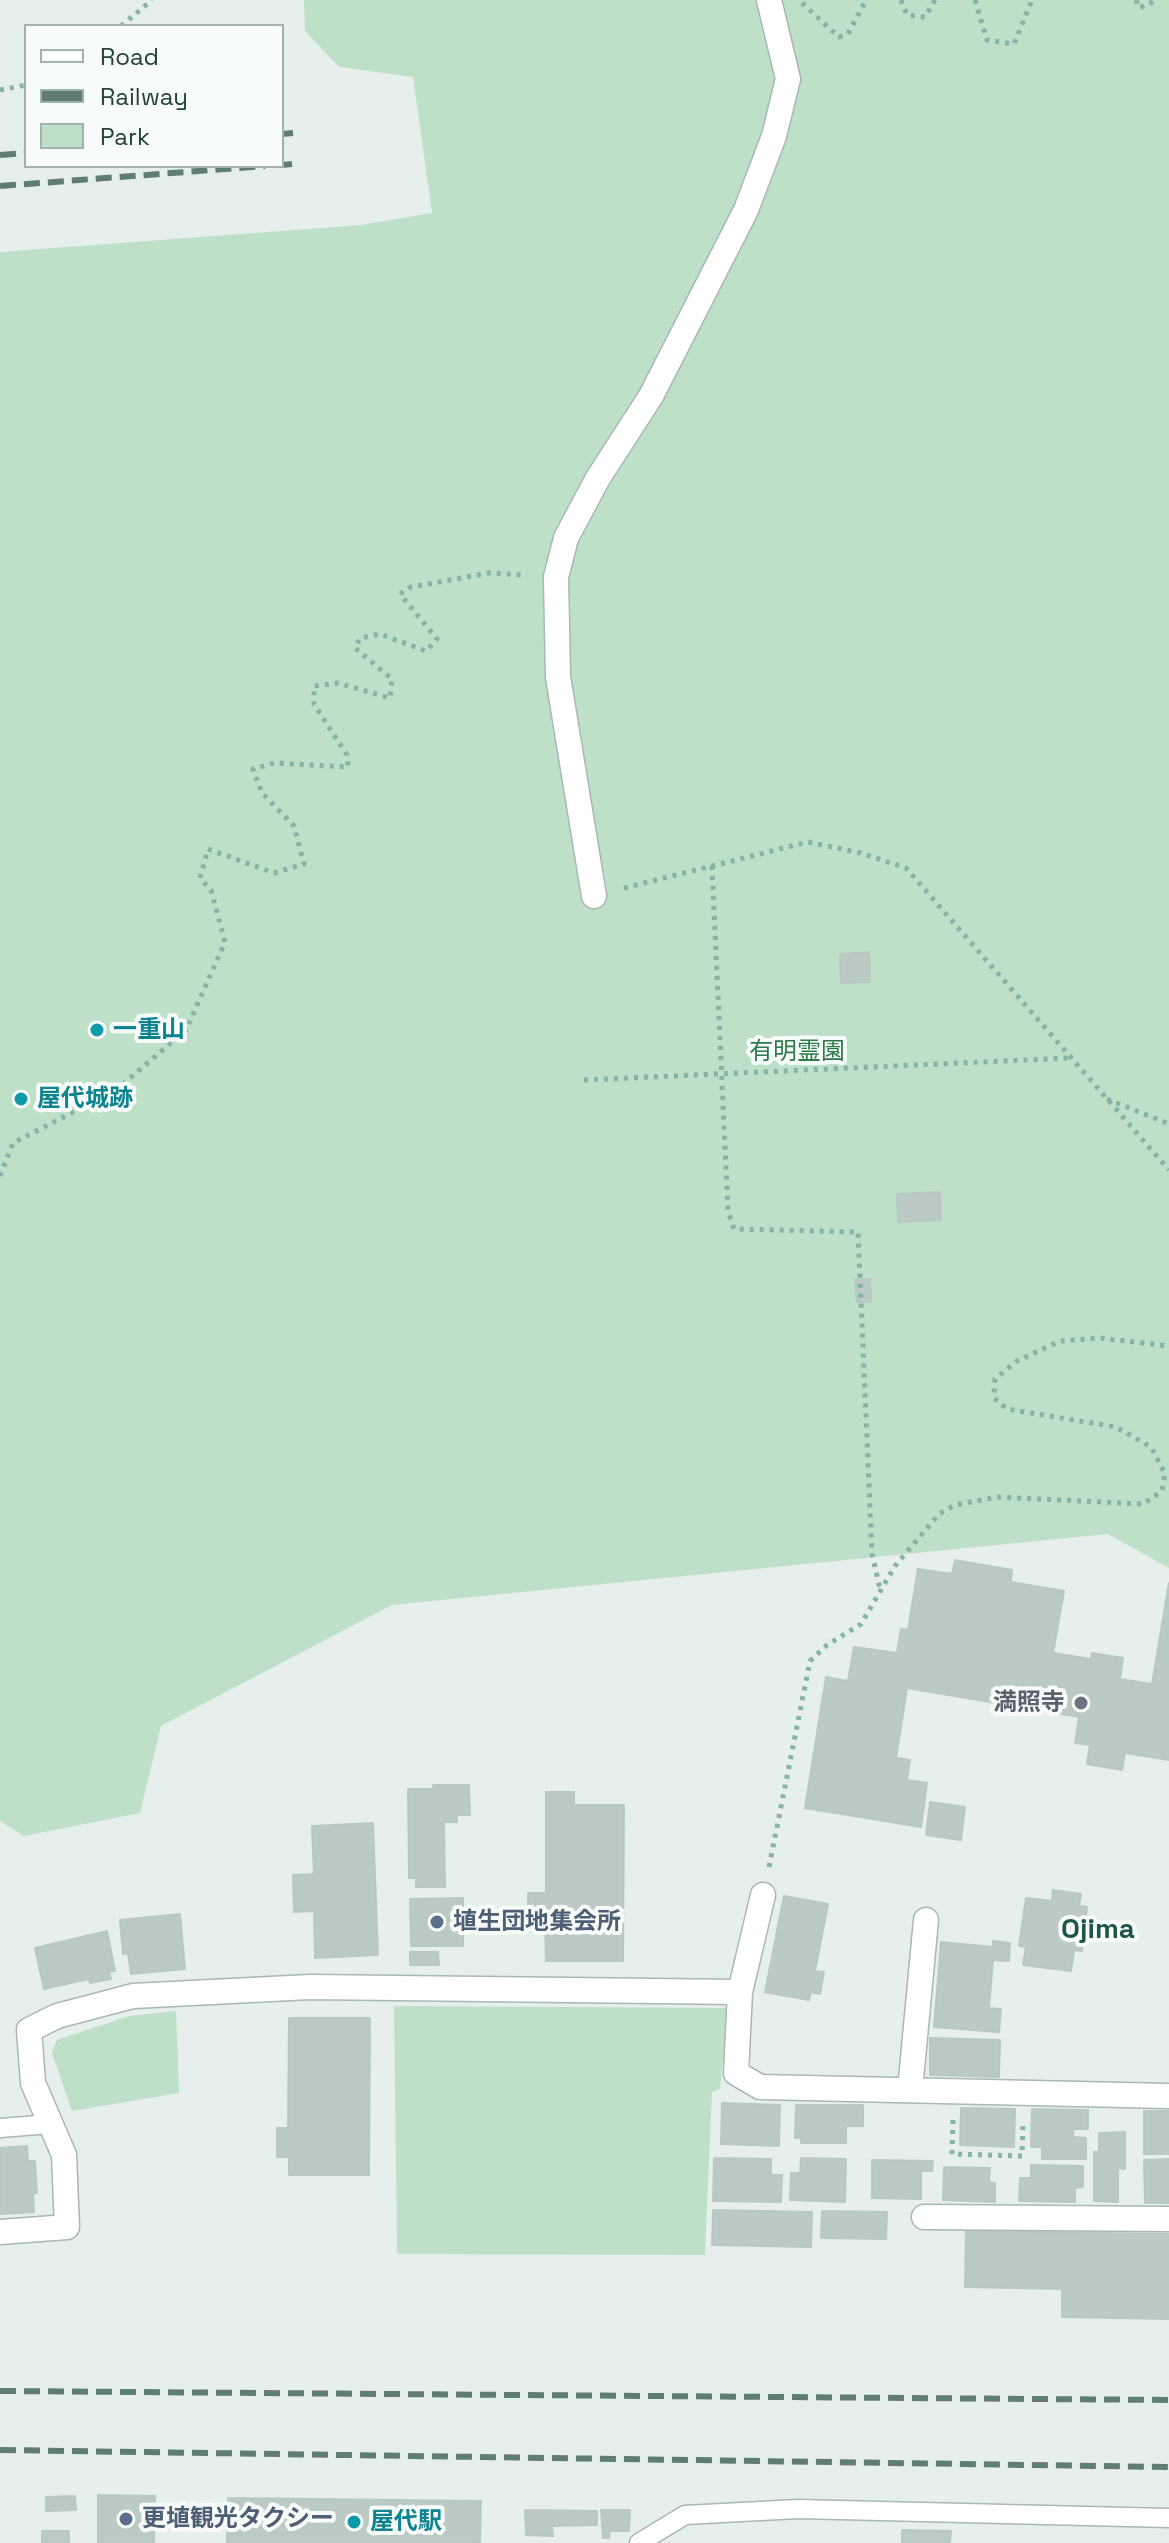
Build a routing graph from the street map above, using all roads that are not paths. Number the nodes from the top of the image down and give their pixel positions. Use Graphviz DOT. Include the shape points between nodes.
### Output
graph roads {
  1 [pos="769,0"];
  2 [pos="594,896"];
  3 [pos="763,1895"];
  4 [pos="926,1920"];
  5 [pos="740,1992"];
  6 [pos="910,2090"];
  7 [pos="1169,2096"];
  8 [pos="50,2124"];
  9 [pos="0,2128"];
  10 [pos="924,2217"];
  11 [pos="1169,2219"];
  12 [pos="0,2232"];
  13 [pos="1169,2518"];
  14 [pos="639,2543"];
  1 -- 2 [label="street" via="788,79 774,136 746,210 651,396 566,538 556,577 558,677"];
  3 -- 5 [label="street"];
  4 -- 6 [label="street"];
  5 -- 6 [label="street" via="736,2073 760,2087"];
  5 -- 8 [label="street" via="310,1987 133,1996 57,2016 29,2030 33,2083"];
  6 -- 7 [label="street"];
  8 -- 9 [label="lane"];
  8 -- 12 [label="street" via="64,2155 67,2227"];
  10 -- 11 [label="street"];
  13 -- 14 [label="lane" via="798,2509 685,2515"];
}
